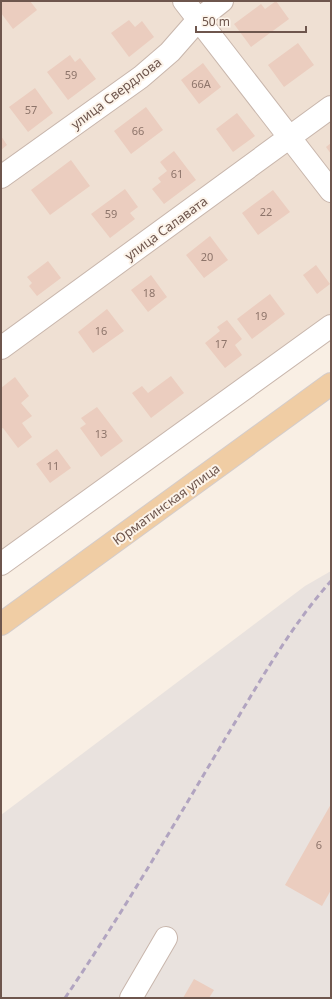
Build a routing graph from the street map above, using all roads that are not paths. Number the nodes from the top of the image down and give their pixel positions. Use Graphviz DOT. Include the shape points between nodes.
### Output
graph roads {
  1 [pos="184,1"];
  2 [pos="222,1"];
  3 [pos="198,20"];
  4 [pos="331,107"];
  5 [pos="289,139"];
  6 [pos="1,177"];
  7 [pos="331,191"];
  8 [pos="331,326"];
  9 [pos="1,348"];
  10 [pos="331,384"];
  11 [pos="1,564"];
  12 [pos="1,624"];
  13 [pos="166,938"];
  14 [pos="131,998"];
  1 -- 3 [label="street"];
  2 -- 3 [label="street, улица Свердлова"];
  3 -- 5 [label="street"];
  3 -- 6 [label="street, улица Свердлова" via="170,52 141,77"];
  4 -- 5 [label="street, улица Салавата"];
  5 -- 7 [label="street"];
  5 -- 9 [label="street, улица Салавата"];
  8 -- 11 [label="street"];
  10 -- 12 [label="main road, Юрматинская улица"];
  13 -- 14 [label="street"];
}
